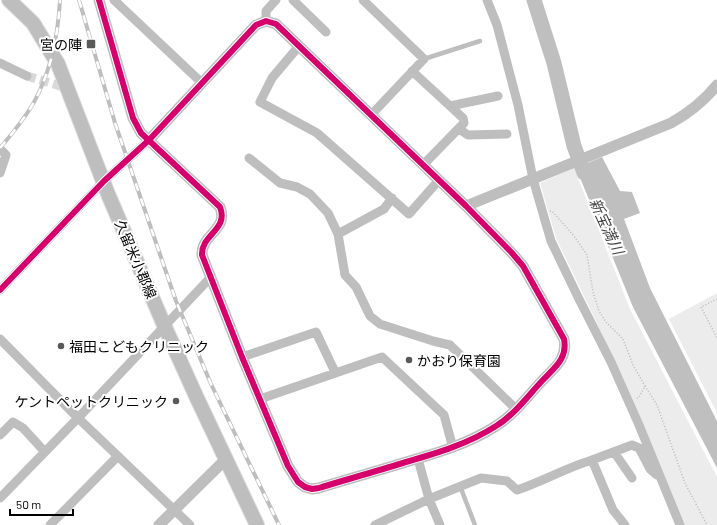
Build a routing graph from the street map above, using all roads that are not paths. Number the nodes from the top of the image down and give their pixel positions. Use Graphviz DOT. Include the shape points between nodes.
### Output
graph roads {
  1 [pos="9,0"];
  2 [pos="98,0"];
  3 [pos="114,0"];
  4 [pos="276,0"];
  5 [pos="293,0"];
  6 [pos="363,0"];
  7 [pos="487,0"];
  8 [pos="266,21"];
  9 [pos="326,32"];
  10 [pos="480,41"];
  11 [pos="299,46"];
  12 [pos="424,59"];
  13 [pos="0,63"];
  14 [pos="412,71"];
  15 [pos="27,76"];
  16 [pos="202,83"];
  17 [pos="717,85"];
  18 [pos="498,96"];
  19 [pos="450,106"];
  20 [pos="370,115"];
  21 [pos="459,129"];
  22 [pos="508,134"];
  23 [pos="149,140"];
  24 [pos="0,149"];
  25 [pos="249,158"];
  26 [pos="423,165"];
  27 [pos="0,173"];
  28 [pos="533,179"];
  29 [pos="438,180"];
  30 [pos="104,181"];
  31 [pos="392,198"];
  32 [pos="466,206"];
  33 [pos="338,234"];
  34 [pos="210,278"];
  35 [pos="0,290"];
  36 [pos="164,325"];
  37 [pos="0,339"];
  38 [pos="242,357"];
  39 [pos="335,372"];
  40 [pos="260,399"];
  41 [pos="516,409"];
  42 [pos="78,418"];
  43 [pos="0,435"];
  44 [pos="453,448"];
  45 [pos="45,452"];
  46 [pos="614,452"];
  47 [pos="118,456"];
  48 [pos="226,459"];
  49 [pos="418,459"];
  50 [pos="592,460"];
  51 [pos="660,477"];
  52 [pos="632,478"];
  53 [pos="460,486"];
  54 [pos="0,498"];
  55 [pos="429,499"];
  56 [pos="174,509"];
  57 [pos="50,525"];
  58 [pos="158,525"];
  59 [pos="190,525"];
  60 [pos="257,525"];
  61 [pos="375,525"];
  62 [pos="440,525"];
  63 [pos="475,525"];
  64 [pos="625,525"];
  65 [pos="680,525"];
  1 -- 30 [label="main road, 久留米小郡線" via="33,23 58,64"];
  2 -- 23 [label="street" via="133,118 137,127"];
  3 -- 16 [label="street"];
  4 -- 8 [label="street" via="266,11"];
  5 -- 9 [label="street"];
  6 -- 12 [label="street"];
  7 -- 28 [label="street" via="497,25 518,105"];
  8 -- 11 [label="street" via="276,24"];
  8 -- 16 [label="street" via="256,25"];
  10 -- 12 [label="lane"];
  11 -- 20 [label="street"];
  11 -- 31 [label="street" via="272,78 260,102 317,133"];
  12 -- 14 [label="street"];
  13 -- 15 [label="street"];
  14 -- 19 [label="street"];
  14 -- 20 [label="street"];
  16 -- 23 [label="street"];
  17 -- 28 [label="street" via="682,117"];
  18 -- 19 [label="street"];
  19 -- 21 [label="street" via="463,118 464,123"];
  20 -- 26 [label="street"];
  21 -- 22 [label="street" via="468,135"];
  21 -- 26 [label="street"];
  23 -- 30 [label="street"];
  23 -- 34 [label="street" via="196,183 223,213 219,227 204,243 202,249"];
  24 -- 27 [label="street" via="6,155"];
  25 -- 33 [label="street" via="280,183 297,187 310,194 328,213"];
  26 -- 29 [label="street"];
  28 -- 32 [label="street"];
  28 -- 51 [label="street" via="551,241 612,362"];
  29 -- 31 [label="street" via="409,214"];
  29 -- 32 [label="street"];
  30 -- 35 [label="street"];
  30 -- 36 [label="main road, 久留米小郡線"];
  31 -- 33 [label="street" via="384,209"];
  32 -- 41 [label="street" via="524,266 566,346 564,355 557,365"];
  33 -- 41 [label="street" via="345,275 356,287 370,316 380,324 450,345"];
  34 -- 36 [label="street"];
  34 -- 38 [label="street"];
  36 -- 42 [label="street"];
  36 -- 48 [label="main road, 久留米小郡線"];
  37 -- 42 [label="street"];
  38 -- 39 [label="street" via="316,332"];
  38 -- 40 [label="street"];
  39 -- 40 [label="street"];
  39 -- 44 [label="street" via="382,356 444,415"];
  40 -- 49 [label="street" via="288,466 305,488 312,490"];
  41 -- 44 [label="street" via="497,426"];
  42 -- 45 [label="street"];
  42 -- 47 [label="street"];
  43 -- 45 [label="street" via="13,422 23,428"];
  44 -- 49 [label="street"];
  45 -- 54 [label="street"];
  46 -- 50 [label="street"];
  46 -- 51 [label="street" via="632,445 638,448 650,469"];
  46 -- 52 [label="street"];
  47 -- 56 [label="street"];
  47 -- 57 [label="street"];
  48 -- 56 [label="street"];
  48 -- 60 [label="main road, 久留米小郡線"];
  49 -- 55 [label="street"];
  50 -- 53 [label="street" via="517,490 506,481 481,478"];
  50 -- 64 [label="street" via="613,510"];
  51 -- 65 [label="street"];
  53 -- 55 [label="street"];
  53 -- 63 [label="lane"];
  55 -- 61 [label="street"];
  55 -- 62 [label="street"];
  56 -- 58 [label="street"];
  56 -- 59 [label="street"];
}
